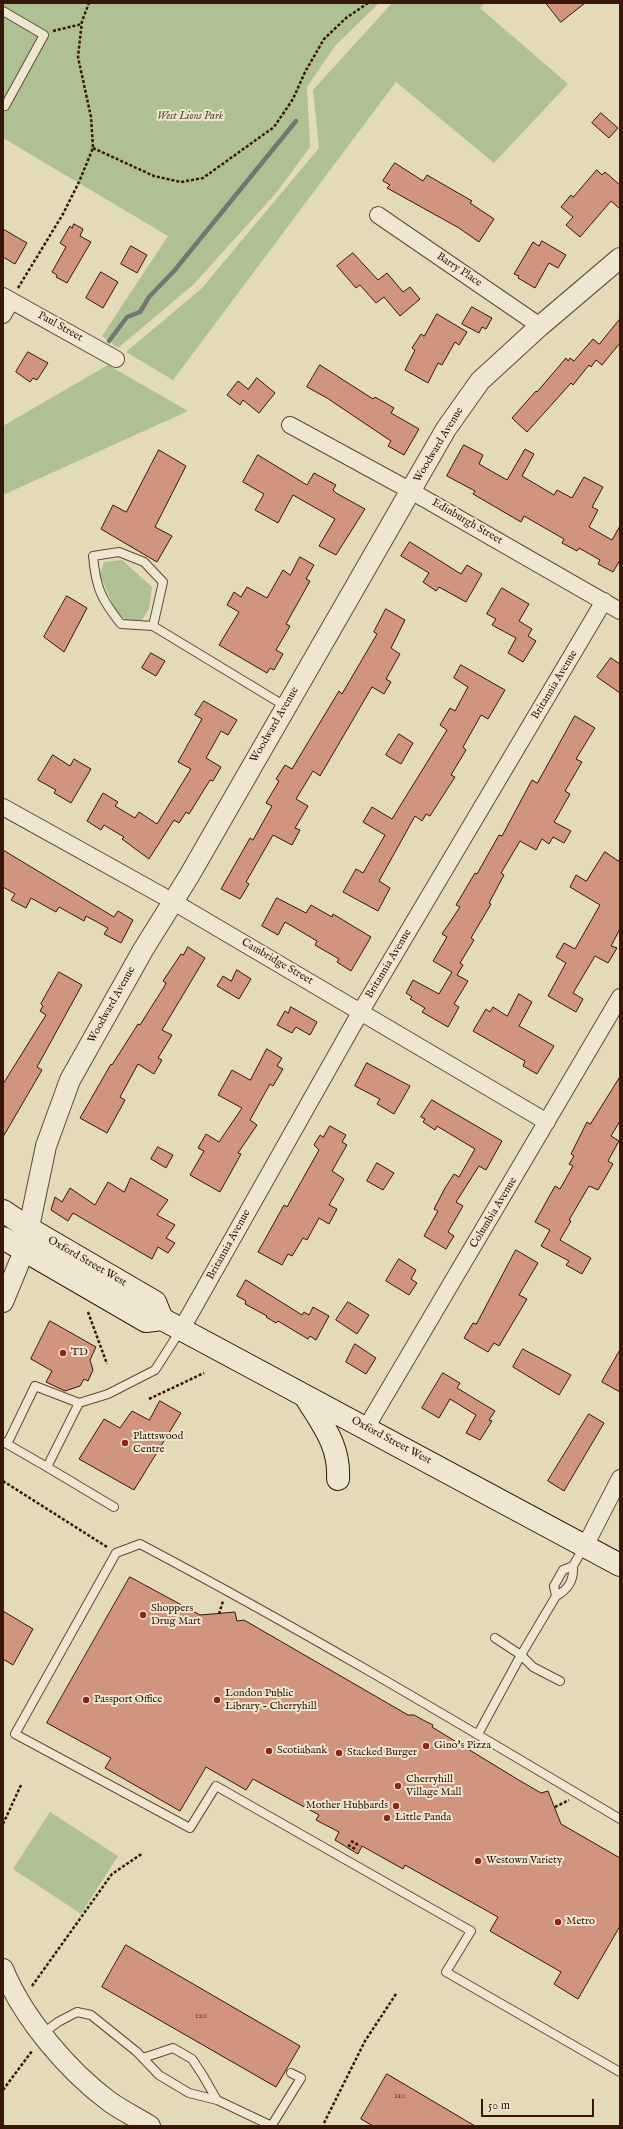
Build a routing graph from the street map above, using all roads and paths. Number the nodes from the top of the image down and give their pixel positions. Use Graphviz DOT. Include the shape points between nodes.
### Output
graph roads {
  1 [pos="368,3"];
  2 [pos="87,4"];
  3 [pos="3,11"];
  4 [pos="82,24"];
  5 [pos="44,35"];
  6 [pos="3,104"];
  7 [pos="93,148"];
  8 [pos="378,215"];
  9 [pos="620,258"];
  10 [pos="7,298"];
  11 [pos="3,315"];
  12 [pos="540,326"];
  13 [pos="116,359"];
  14 [pos="290,425"];
  15 [pos="411,491"];
  16 [pos="604,602"];
  17 [pos="620,611"];
  18 [pos="153,626"];
  19 [pos="285,706"];
  20 [pos="3,807"];
  21 [pos="172,901"];
  22 [pos="620,997"];
  23 [pos="361,1011"];
  24 [pos="547,1122"];
  25 [pos="3,1211"];
  26 [pos="30,1229"];
  27 [pos="3,1238"];
  28 [pos="24,1251"];
  29 [pos="3,1302"];
  30 [pos="88,1312"];
  31 [pos="162,1319"];
  32 [pos="181,1330"];
  33 [pos="107,1364"];
  34 [pos="204,1373"];
  35 [pos="305,1396"];
  36 [pos="149,1399"];
  37 [pos="79,1403"];
  38 [pos="366,1428"];
  39 [pos="5,1443"];
  40 [pos="47,1467"];
  41 [pos="620,1478"];
  42 [pos="338,1479"];
  43 [pos="3,1480"];
  44 [pos="114,1507"];
  45 [pos="585,1546"];
  46 [pos="109,1548"];
  47 [pos="620,1565"];
  48 [pos="573,1566"];
  49 [pos="556,1596"];
  50 [pos="495,1638"];
  51 [pos="521,1655"];
  52 [pos="560,1681"];
  53 [pos="478,1734"];
  54 [pos="21,1785"];
  55 [pos="620,1819"];
  56 [pos="3,1824"];
  57 [pos="351,1841"];
  58 [pos="348,1845"];
  59 [pos="360,1846"];
  60 [pos="357,1850"];
  61 [pos="143,1853"];
  62 [pos="3,1969"];
  63 [pos="32,1986"];
  64 [pos="396,1994"];
  65 [pos="42,2034"];
  66 [pos="32,2051"];
  67 [pos="142,2058"];
  68 [pos="620,2072"];
  69 [pos="291,2073"];
  70 [pos="3,2090"];
  71 [pos="217,2100"];
  72 [pos="324,2124"];
  73 [pos="272,2125"];
  74 [pos="150,2126"];
  1 -- 7 [label="path" via="346,18 324,39 293,99 274,127 203,178 181,182 154,176"];
  2 -- 4 [label="path"];
  3 -- 5 [label="lane"];
  4 -- 5 [label="path"];
  4 -- 7 [label="path" via="78,57 91,117"];
  5 -- 6 [label="lane" via="5,106"];
  7 -- 10 [label="path" via="80,182 63,214"];
  8 -- 12 [label="street, Barry Place"];
  9 -- 12 [label="street, Woodward Avenue"];
  10 -- 11 [label="street"];
  10 -- 13 [label="street, Paul Street"];
  12 -- 15 [label="street, Woodward Avenue" via="480,381 446,430"];
  14 -- 15 [label="street, Edinburgh Street"];
  15 -- 16 [label="street, Edinburgh Street"];
  15 -- 19 [label="street, Woodward Avenue"];
  16 -- 17 [label="street, Edinburgh Street"];
  16 -- 23 [label="street, Britannia Avenue"];
  18 -- 18 [label="lane" via="121,624 106,606 96,582 93,556 119,552 144,562 163,582"];
  18 -- 19 [label="lane"];
  19 -- 21 [label="street, Woodward Avenue" via="189,876"];
  20 -- 21 [label="street, Cambridge Street"];
  21 -- 23 [label="street, Cambridge Street"];
  21 -- 26 [label="street, Woodward Avenue" via="70,1080 46,1146"];
  22 -- 24 [label="street, Columbia Avenue"];
  23 -- 24 [label="street, Cambridge Street"];
  23 -- 32 [label="street, Britannia Avenue"];
  24 -- 38 [label="street, Columbia Avenue"];
  25 -- 26 [label="main road, Oxford Street West"];
  26 -- 28 [label="street, Woodward Avenue"];
  26 -- 31 [label="main road, Oxford Street West" via="155,1302"];
  27 -- 28 [label="main road, Oxford Street West"];
  28 -- 29 [label="street, Woodward Avenue"];
  28 -- 31 [label="main road, Oxford Street West" via="146,1321"];
  30 -- 33 [label="path"];
  31 -- 32 [label="main road, Oxford Street West"];
  32 -- 35 [label="main road, Oxford Street West"];
  32 -- 37 [label="lane" via="155,1370 108,1394"];
  34 -- 36 [label="path"];
  35 -- 38 [label="main road, Oxford Street West"];
  35 -- 42 [label="main road" via="335,1448 339,1462"];
  37 -- 39 [label="lane" via="35,1386"];
  37 -- 40 [label="lane"];
  38 -- 45 [label="main road, Oxford Street West"];
  39 -- 40 [label="lane"];
  40 -- 44 [label="lane"];
  41 -- 45 [label="street"];
  43 -- 46 [label="path"];
  45 -- 47 [label="main road, Oxford Street West"];
  45 -- 48 [label="lane"];
  48 -- 49 [label="lane" via="574,1577 565,1591"];
  48 -- 49 [label="lane" via="563,1570 554,1586"];
  49 -- 51 [label="lane"];
  50 -- 51 [label="lane"];
  51 -- 52 [label="lane" via="533,1667"];
  51 -- 53 [label="lane"];
  53 -- 55 [label="lane"];
  53 -- 68 [label="lane" via="257,1607 140,1544 116,1553 15,1734 190,1828 216,1786 471,1931 446,1972"];
  54 -- 56 [label="path"];
  57 -- 59 [label="path"];
  58 -- 60 [label="path"];
  61 -- 63 [label="path" via="112,1874"];
  62 -- 65 [label="street"];
  64 -- 72 [label="path" via="364,2040"];
  65 -- 67 [label="lane" via="77,2012 91,2015"];
  65 -- 74 [label="street" via="72,2070 110,2102"];
  66 -- 70 [label="path"];
  67 -- 71 [label="lane" via="158,2075 189,2093"];
  67 -- 71 [label="lane" via="173,2048 192,2059"];
  69 -- 73 [label="lane" via="301,2078"];
  71 -- 73 [label="lane"];
}
